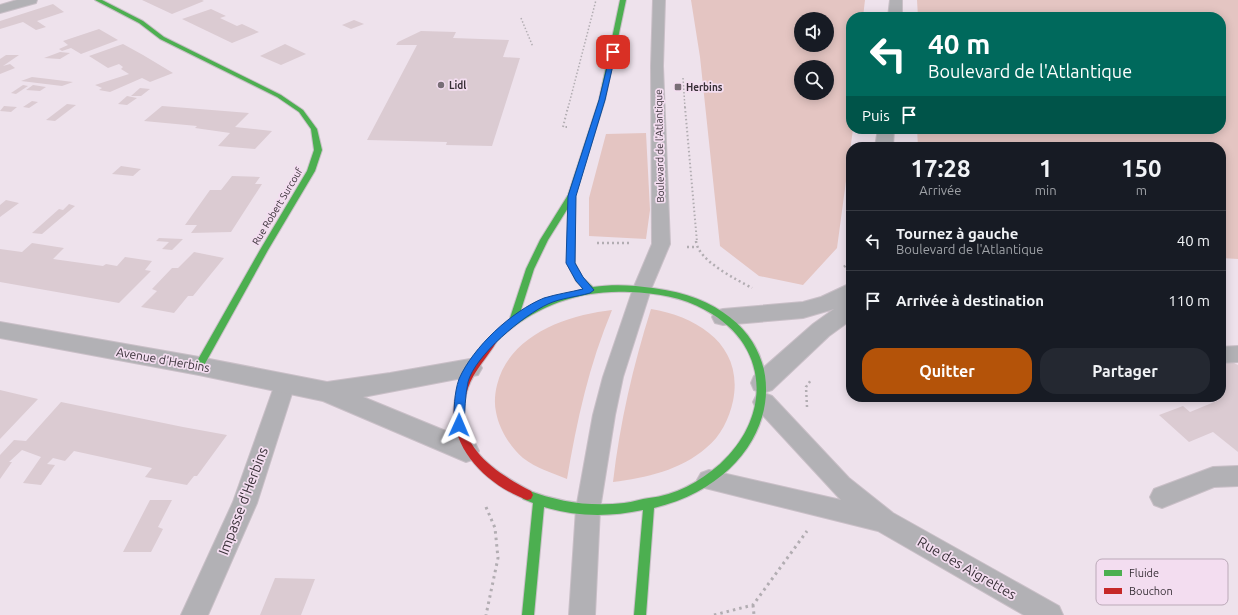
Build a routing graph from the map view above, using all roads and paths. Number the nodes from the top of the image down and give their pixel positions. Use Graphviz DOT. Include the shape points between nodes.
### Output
graph roads {
  1 [pos="31,0"];
  2 [pos="98,0"];
  3 [pos="596,0"];
  4 [pos="623,0"];
  5 [pos="659,0"];
  6 [pos="896,0"];
  7 [pos="0,9"];
  8 [pos="895,12"];
  9 [pos="521,18"];
  10 [pos="534,47"];
  11 [pos="683,77"];
  12 [pos="563,127"];
  13 [pos="572,196"];
  14 [pos="571,242"];
  15 [pos="661,244"];
  16 [pos="697,247"];
  17 [pos="642,289"];
  18 [pos="590,290"];
  19 [pos="757,291"];
  20 [pos="846,294"];
  21 [pos="846,308"];
  22 [pos="723,317"];
  23 [pos="513,321"];
  24 [pos="0,330"];
  25 [pos="1226,354"];
  26 [pos="1238,354"];
  27 [pos="200,366"];
  28 [pos="470,368"];
  29 [pos="814,375"];
  30 [pos="285,384"];
  31 [pos="326,392"];
  32 [pos="763,392"];
  33 [pos="807,414"];
  34 [pos="466,451"];
  35 [pos="1238,476"];
  36 [pos="709,480"];
  37 [pos="1162,497"];
  38 [pos="482,499"];
  39 [pos="539,501"];
  40 [pos="649,503"];
  41 [pos="588,509"];
  42 [pos="884,521"];
  43 [pos="812,524"];
  44 [pos="753,605"];
  45 [pos="194,615"];
  46 [pos="486,615"];
  47 [pos="528,615"];
  48 [pos="582,615"];
  49 [pos="640,615"];
  50 [pos="714,615"];
  51 [pos="754,615"];
  52 [pos="1050,615"];
  1 -- 7 [label="street"];
  2 -- 27 [label="main road, Rue Robert Surcouf" via="141,22 162,38 279,96 300,111 314,129 318,150 311,171"];
  3 -- 12 [label="path"];
  4 -- 13 [label="main road" via="602,100"];
  5 -- 15 [label="lane, Boulevard de l'Atlantique" via="657,66"];
  6 -- 8 [label="street"];
  9 -- 10 [label="path"];
  11 -- 16 [label="path"];
  13 -- 14 [label="main road"];
  13 -- 23 [label="main road" via="544,240 530,269"];
  14 -- 15 [label="path"];
  14 -- 18 [label="main road" via="570,263 579,279"];
  15 -- 16 [label="path"];
  15 -- 17 [label="lane, Boulevard de l'Atlantique"];
  16 -- 19 [label="path" via="719,270"];
  17 -- 18 [label="main road"];
  17 -- 22 [label="main road" via="666,292 689,299"];
  17 -- 41 [label="lane, Boulevard de l'Atlantique" via="613,377"];
  18 -- 23 [label="main road" via="548,300"];
  20 -- 22 [label="street" via="828,303 803,310"];
  21 -- 32 [label="street" via="843,314 821,330"];
  22 -- 32 [label="main road" via="748,341 758,360"];
  23 -- 28 [label="main road" via="496,336"];
  24 -- 27 [label="street, Avenue d'Herbins"];
  25 -- 26 [label="lane"];
  27 -- 30 [label="street, Avenue d'Herbins"];
  28 -- 31 [label="street, Avenue d'Herbins"];
  28 -- 34 [label="main road" via="464,381 460,404 459,425"];
  29 -- 33 [label="path" via="806,387"];
  30 -- 31 [label="street, Avenue d'Herbins"];
  30 -- 45 [label="lane, Impasse d'Herbins" via="245,503"];
  31 -- 34 [label="street, Avenue d'Herbins"];
  32 -- 36 [label="main road" via="758,422 750,438 736,456"];
  32 -- 42 [label="lane, Rue des Aigrettes" via="842,485"];
  34 -- 39 [label="main road" via="481,468 508,486"];
  35 -- 37 [label="lane" via="1213,477"];
  36 -- 40 [label="main road" via="679,495"];
  36 -- 42 [label="lane, Rue des Aigrettes"];
  38 -- 46 [label="path" via="495,528 498,558"];
  39 -- 41 [label="main road"];
  39 -- 47 [label="main road"];
  40 -- 41 [label="main road" via="626,508"];
  40 -- 49 [label="main road"];
  41 -- 48 [label="lane, Boulevard de l'Atlantique"];
  42 -- 52 [label="lane, Rue des Aigrettes"];
  43 -- 44 [label="path"];
  44 -- 50 [label="path"];
  44 -- 51 [label="path"];
}
